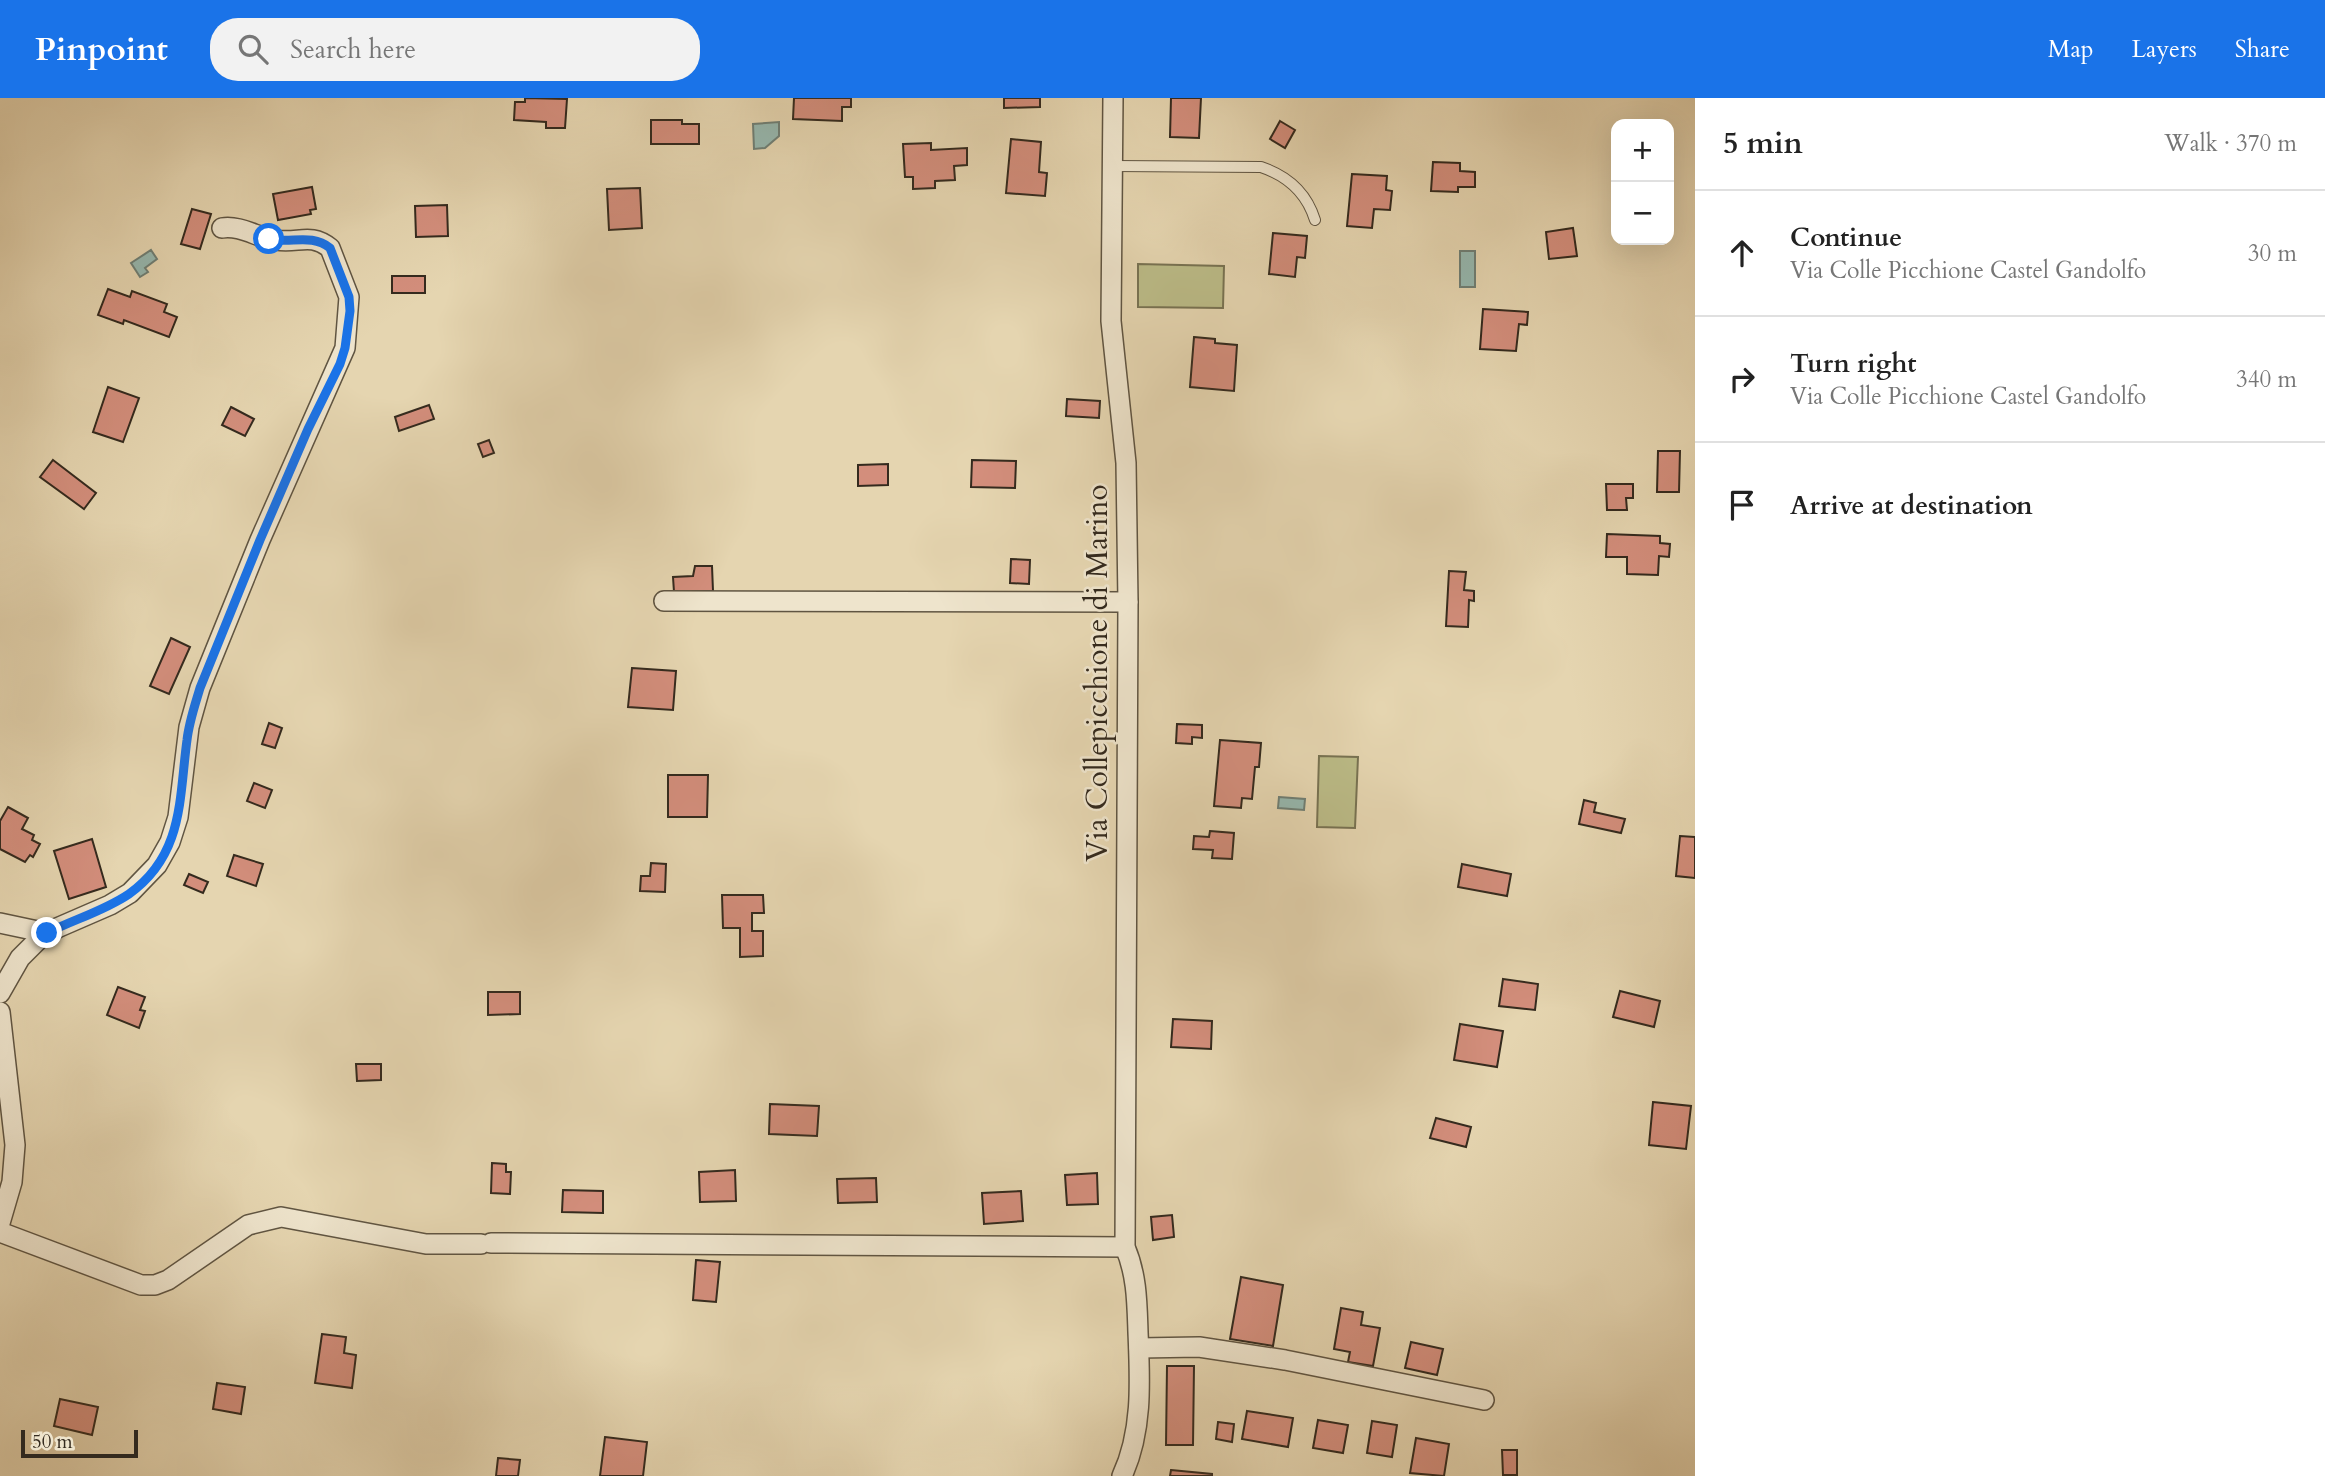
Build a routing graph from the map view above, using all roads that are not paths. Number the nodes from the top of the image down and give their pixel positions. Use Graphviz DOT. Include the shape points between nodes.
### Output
graph roads {
  1 [pos="1113,98"];
  2 [pos="1113,166"];
  3 [pos="1315,220"];
  4 [pos="222,228"];
  5 [pos="664,601"];
  6 [pos="1128,602"];
  7 [pos="0,923"];
  8 [pos="47,933"];
  9 [pos="0,993"];
  10 [pos="0,1012"];
  11 [pos="2,1210"];
  12 [pos="0,1231"];
  13 [pos="1125,1247"];
  14 [pos="1139,1348"];
  15 [pos="1484,1400"];
  16 [pos="1122,1476"];
  1 -- 2 [label="street, Via Collepicchione di Marino"];
  2 -- 3 [label="lane" via="1261,167 1295,186"];
  2 -- 6 [label="street, Via Collepicchione di Marino" via="1111,321 1126,463"];
  4 -- 8 [label="street" via="239,228 278,241 314,239 330,248 349,297 345,348 200,688 189,727 178,817 164,854 130,893"];
  5 -- 6 [label="street"];
  6 -- 13 [label="street, Via Collepicchione di Marino"];
  7 -- 8 [label="street"];
  8 -- 9 [label="street" via="20,958"];
  10 -- 11 [label="street" via="15,1133 14,1169"];
  12 -- 13 [label="street" via="141,1285 168,1280 248,1225 281,1217 426,1244"];
  13 -- 14 [label="street, Via Collepicchione di Marino" via="1135,1279"];
  14 -- 15 [label="street" via="1199,1347"];
  14 -- 16 [label="street, Via Collepicchione di Marino" via="1138,1420"];
}
